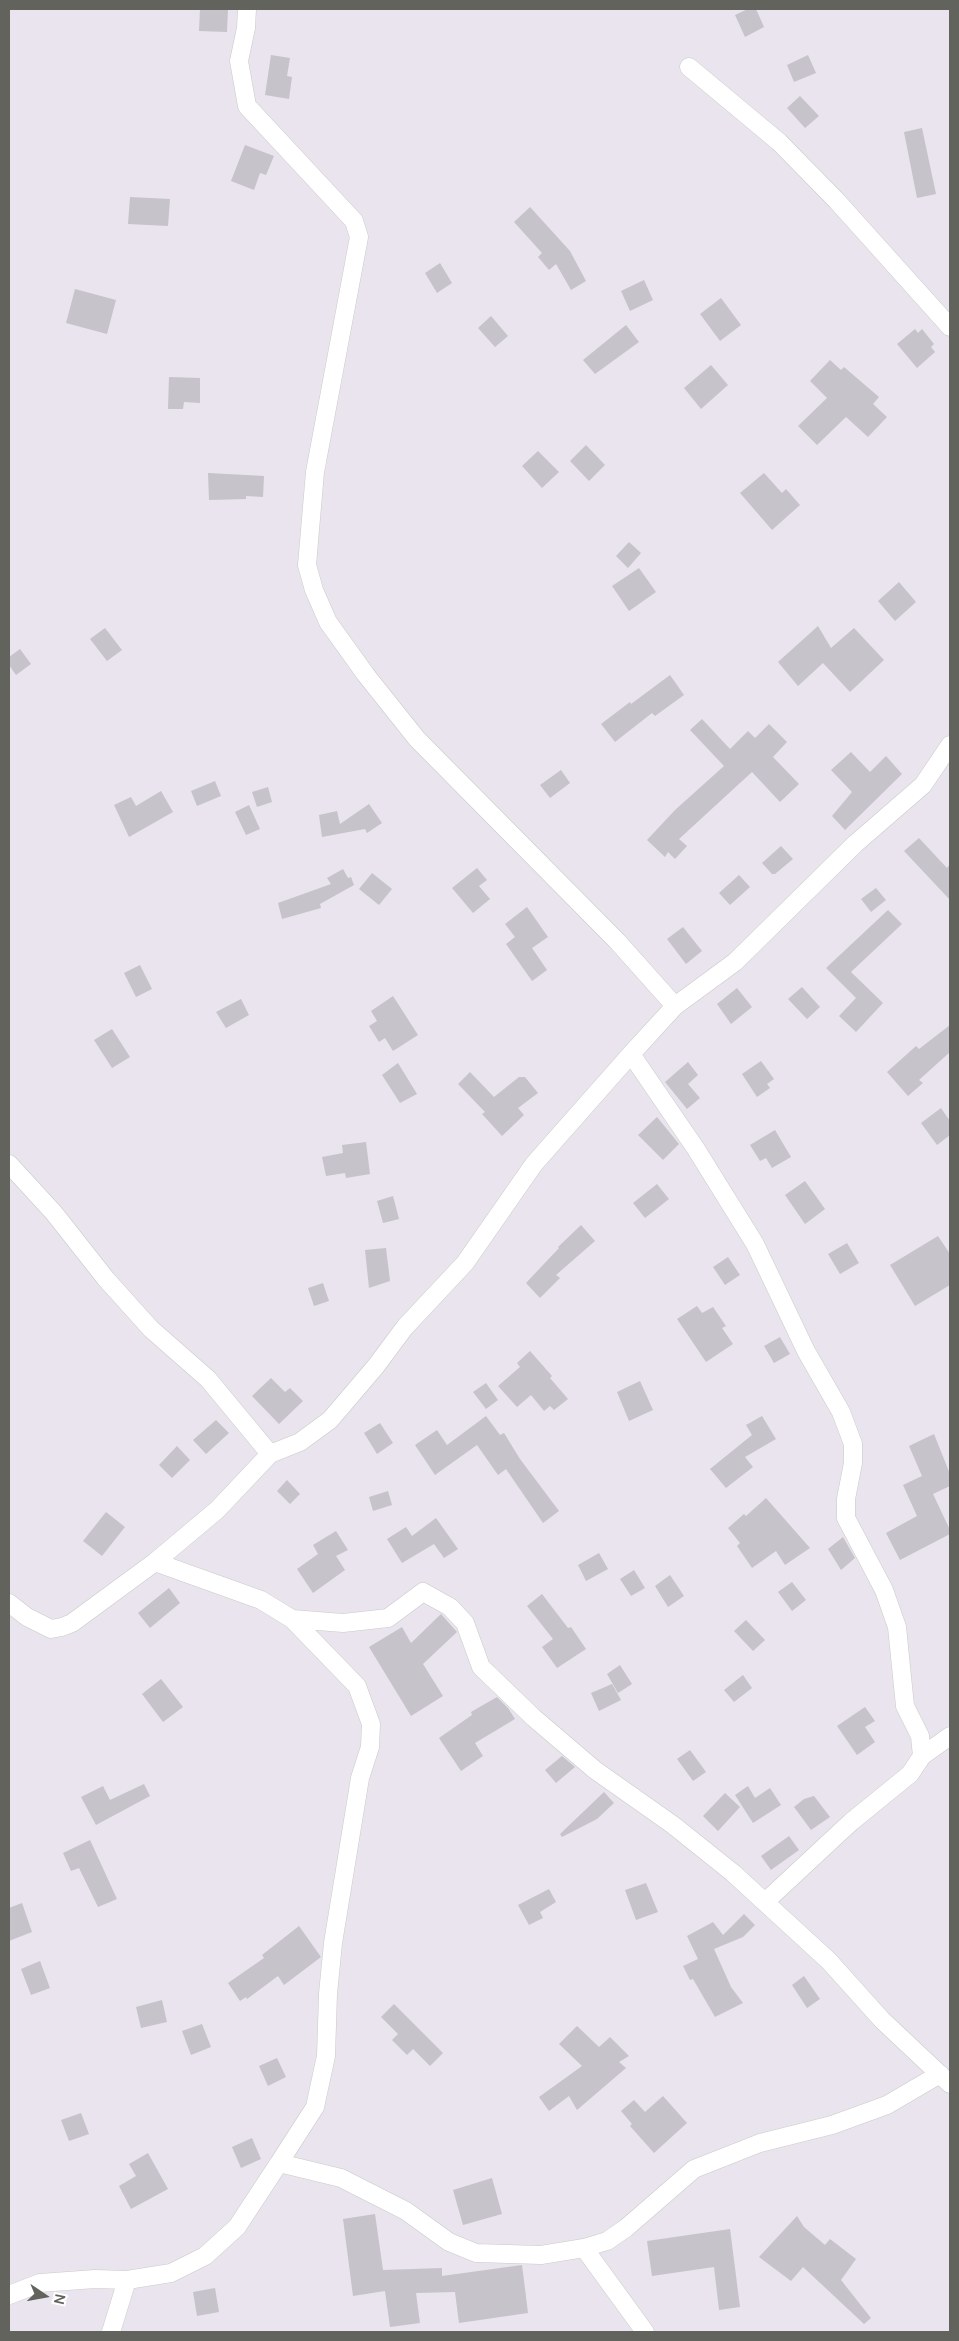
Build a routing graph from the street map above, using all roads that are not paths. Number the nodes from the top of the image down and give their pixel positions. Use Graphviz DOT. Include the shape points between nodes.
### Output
graph roads {
  1 [pos="247,9"];
  2 [pos="689,66"];
  3 [pos="950,327"];
  4 [pos="950,745"];
  5 [pos="676,1006"];
  6 [pos="631,1054"];
  7 [pos="9,1164"];
  8 [pos="270,1454"];
  9 [pos="155,1562"];
  10 [pos="9,1603"];
  11 [pos="292,1619"];
  12 [pos="950,1736"];
  13 [pos="922,1756"];
  14 [pos="765,1902"];
  15 [pos="945,2079"];
  16 [pos="279,2163"];
  17 [pos="584,2248"];
  18 [pos="127,2280"];
  19 [pos="9,2295"];
  20 [pos="111,2332"];
  21 [pos="645,2332"];
  1 -- 5 [label="street" via="239,61 247,106 354,221 359,237 315,472 307,565 314,590 328,622 417,739 617,941"];
  2 -- 3 [label="street" via="779,142"];
  4 -- 5 [label="street" via="923,785 855,844 735,962"];
  5 -- 6 [label="street"];
  6 -- 8 [label="street" via="534,1164 465,1263 405,1327 330,1420 300,1442"];
  6 -- 13 [label="street" via="696,1149 755,1244 806,1351 841,1412 853,1444 846,1518 884,1590 897,1626 905,1706 920,1736"];
  7 -- 8 [label="street" via="151,1329 208,1380"];
  8 -- 9 [label="street" via="217,1510"];
  9 -- 10 [label="street" via="62,1627 51,1629"];
  9 -- 11 [label="street" via="261,1600"];
  11 -- 14 [label="street" via="343,1623 388,1618 423,1592 450,1607 465,1623 481,1667 534,1718 595,1770 673,1825"];
  11 -- 16 [label="street" via="357,1686 371,1724 371,1739 360,1778 333,1943 326,2056 315,2107"];
  12 -- 13 [label="street"];
  13 -- 14 [label="street" via="910,1774 851,1822"];
  14 -- 15 [label="street" via="829,1961 882,2020"];
  15 -- 17 [label="street" via="888,2106 832,2125 760,2143 694,2169 626,2228 607,2241"];
  16 -- 17 [label="street" via="341,2178 406,2211 449,2242 476,2253 541,2255"];
  16 -- 18 [label="street" via="237,2227 205,2256 171,2273"];
  17 -- 21 [label="street"];
  18 -- 19 [label="street" via="40,2283"];
  18 -- 20 [label="street"];
}
